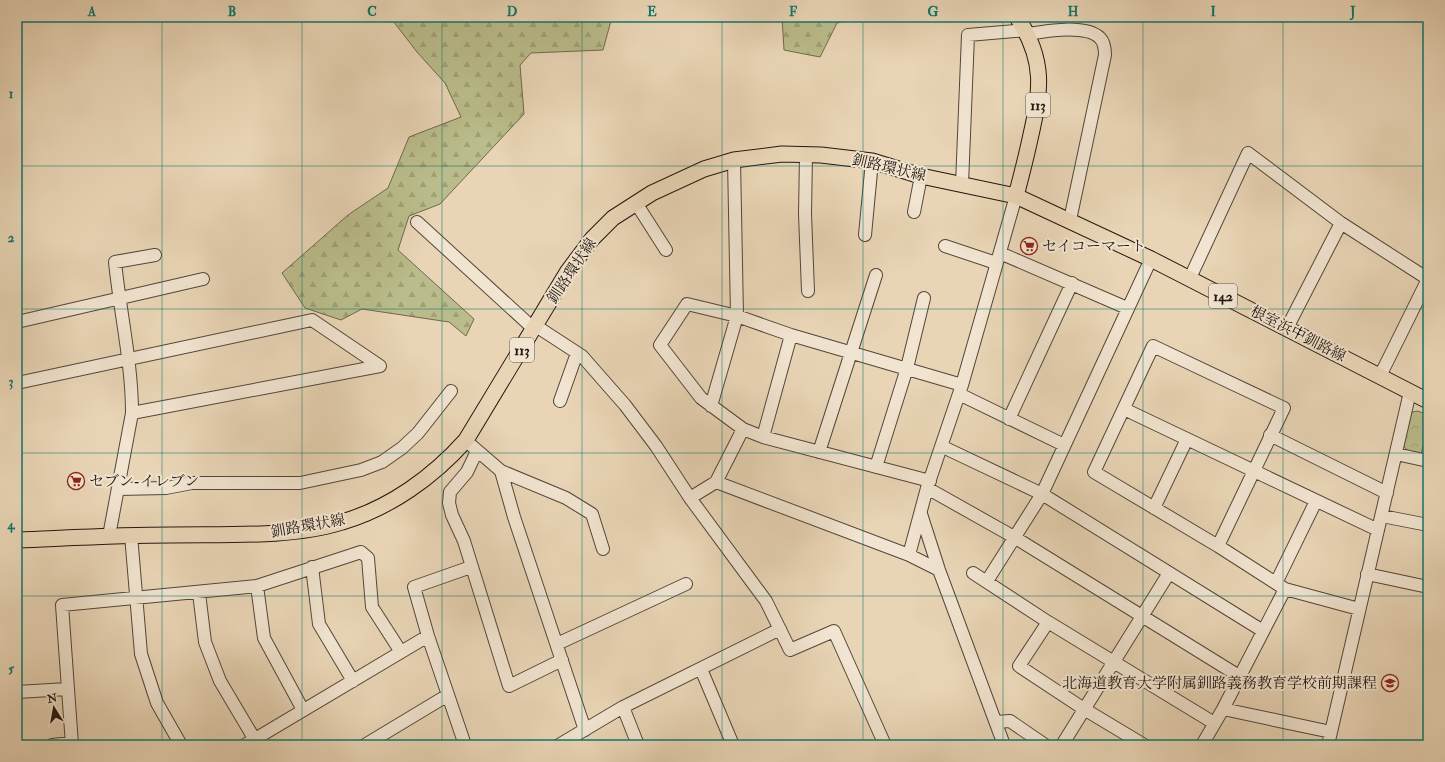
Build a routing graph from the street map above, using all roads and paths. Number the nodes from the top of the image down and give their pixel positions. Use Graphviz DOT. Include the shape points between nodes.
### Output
graph roads {
  1 [pos="1017,17"];
  2 [pos="1027,32"];
  3 [pos="806,155"];
  4 [pos="734,160"];
  5 [pos="872,161"];
  6 [pos="921,176"];
  7 [pos="962,184"];
  8 [pos="1016,196"];
  9 [pos="636,203"];
  10 [pos="914,212"];
  11 [pos="1070,220"];
  12 [pos="417,222"];
  13 [pos="1341,223"];
  14 [pos="865,235"];
  15 [pos="945,246"];
  16 [pos="666,250"];
  17 [pos="155,255"];
  18 [pos="998,258"];
  19 [pos="1151,259"];
  20 [pos="876,275"];
  21 [pos="1190,278"];
  22 [pos="203,279"];
  23 [pos="1072,283"];
  24 [pos="808,291"];
  25 [pos="118,298"];
  26 [pos="924,298"];
  27 [pos="1126,308"];
  28 [pos="737,316"];
  29 [pos="17,322"];
  30 [pos="535,328"];
  31 [pos="1287,328"];
  32 [pos="791,335"];
  33 [pos="850,352"];
  34 [pos="577,353"];
  35 [pos="127,359"];
  36 [pos="907,368"];
  37 [pos="1380,376"];
  38 [pos="17,383"];
  39 [pos="960,390"];
  40 [pos="452,391"];
  41 [pos="1410,392"];
  42 [pos="560,401"];
  43 [pos="1428,401"];
  44 [pos="711,406"];
  45 [pos="1124,409"];
  46 [pos="132,413"];
  47 [pos="1009,420"];
  48 [pos="743,430"];
  49 [pos="1270,435"];
  50 [pos="763,437"];
  51 [pos="1187,439"];
  52 [pos="466,440"];
  53 [pos="1064,445"];
  54 [pos="943,447"];
  55 [pos="478,451"];
  56 [pos="820,452"];
  57 [pos="1396,454"];
  58 [pos="1428,461"];
  59 [pos="876,467"];
  60 [pos="501,472"];
  61 [pos="1253,472"];
  62 [pos="716,482"];
  63 [pos="928,485"];
  64 [pos="118,489"];
  65 [pos="1387,493"];
  66 [pos="1042,494"];
  67 [pos="690,498"];
  68 [pos="1316,501"];
  69 [pos="1154,508"];
  70 [pos="921,514"];
  71 [pos="1382,516"];
  72 [pos="1428,525"];
  73 [pos="1378,530"];
  74 [pos="131,535"];
  75 [pos="109,536"];
  76 [pos="1014,537"];
  77 [pos="17,540"];
  78 [pos="1218,546"];
  79 [pos="603,549"];
  80 [pos="908,556"];
  81 [pos="312,567"];
  82 [pos="471,568"];
  83 [pos="939,570"];
  84 [pos="973,573"];
  85 [pos="1168,573"];
  86 [pos="1367,574"];
  87 [pos="987,581"];
  88 [pos="686,584"];
  89 [pos="257,586"];
  90 [pos="1280,586"];
  91 [pos="1428,587"];
  92 [pos="199,592"];
  93 [pos="135,597"];
  94 [pos="1359,609"];
  95 [pos="1142,616"];
  96 [pos="1048,622"];
  97 [pos="780,629"];
  98 [pos="1263,631"];
  99 [pos="428,636"];
  100 [pos="557,644"];
  101 [pos="401,652"];
  102 [pos="562,660"];
  103 [pos="1113,662"];
  104 [pos="701,669"];
  105 [pos="1239,676"];
  106 [pos="353,681"];
  107 [pos="67,689"];
  108 [pos="17,692"];
  109 [pos="448,695"];
  110 [pos="624,707"];
  111 [pos="1223,708"];
  112 [pos="1084,709"];
  113 [pos="303,710"];
  114 [pos="996,722"];
  115 [pos="1214,723"];
  116 [pos="585,730"];
  117 [pos="1330,732"];
  118 [pos="253,743"];
  119 [pos="71,744"];
  120 [pos="52,745"];
  121 [pos="181,745"];
  122 [pos="365,745"];
  123 [pos="465,745"];
  124 [pos="559,745"];
  125 [pos="638,745"];
  126 [pos="733,745"];
  127 [pos="884,745"];
  128 [pos="1004,745"];
  129 [pos="1046,745"];
  130 [pos="1062,745"];
  131 [pos="1144,745"];
  132 [pos="1202,745"];
  133 [pos="1328,745"];
  1 -- 2 [label="main road, 113"];
  2 -- 7 [label="street" via="968,35"];
  2 -- 8 [label="main road, 113" via="1036,56 1039,100"];
  2 -- 11 [label="street" via="1084,31 1099,37 1104,46 1105,55"];
  3 -- 4 [label="main road, 釧路環状線 / 113" via="782,154"];
  3 -- 5 [label="main road, 釧路環状線 / 113"];
  3 -- 24 [label="street"];
  4 -- 9 [label="main road, 釧路環状線 / 113" via="704,169"];
  4 -- 28 [label="street"];
  5 -- 6 [label="main road, 釧路環状線 / 113"];
  5 -- 14 [label="street"];
  6 -- 7 [label="main road, 釧路環状線 / 113"];
  6 -- 10 [label="street"];
  7 -- 8 [label="main road, 釧路環状線 / 113"];
  8 -- 11 [label="main road, 根室浜中釧路線 / 142"];
  8 -- 18 [label="street"];
  9 -- 16 [label="street"];
  9 -- 30 [label="main road, 釧路環状線 / 113" via="613,218 592,239 568,271"];
  11 -- 19 [label="main road, 根室浜中釧路線 / 142"];
  12 -- 30 [label="street"];
  13 -- 21 [label="street" via="1248,153"];
  13 -- 31 [label="street"];
  13 -- 37 [label="street" via="1428,279"];
  15 -- 18 [label="street"];
  17 -- 25 [label="street" via="115,262"];
  18 -- 23 [label="street"];
  18 -- 39 [label="street"];
  19 -- 21 [label="main road, 根室浜中釧路線 / 142"];
  19 -- 27 [label="street"];
  20 -- 33 [label="street"];
  21 -- 31 [label="main road, 根室浜中釧路線 / 142"];
  22 -- 25 [label="street"];
  23 -- 27 [label="street"];
  23 -- 47 [label="street"];
  25 -- 29 [label="street"];
  25 -- 35 [label="street"];
  26 -- 36 [label="street"];
  27 -- 53 [label="street"];
  28 -- 32 [label="street"];
  28 -- 44 [label="street"];
  28 -- 44 [label="street" via="687,304 660,345 701,398"];
  30 -- 34 [label="street"];
  30 -- 52 [label="main road, 釧路環状線 / 113"];
  31 -- 37 [label="main road, 根室浜中釧路線 / 142"];
  32 -- 33 [label="street"];
  32 -- 50 [label="street"];
  33 -- 36 [label="street"];
  33 -- 56 [label="street"];
  34 -- 42 [label="street"];
  34 -- 67 [label="street" via="625,405"];
  35 -- 38 [label="street"];
  35 -- 46 [label="street"];
  35 -- 46 [label="street" via="312,320 380,366"];
  36 -- 39 [label="street"];
  36 -- 59 [label="street"];
  37 -- 41 [label="main road, 根室浜中釧路線 / 142"];
  39 -- 47 [label="street"];
  39 -- 54 [label="street"];
  40 -- 64 [label="street" via="418,433 402,448 382,462 361,470 300,483 192,483 166,488"];
  41 -- 43 [label="main road, 根室浜中釧路線 / 142"];
  41 -- 57 [label="street"];
  44 -- 48 [label="street"];
  45 -- 49 [label="street" via="1153,346 1284,408"];
  45 -- 51 [label="street"];
  45 -- 69 [label="street" via="1094,472"];
  46 -- 64 [label="street"];
  47 -- 53 [label="street"];
  48 -- 50 [label="street"];
  48 -- 62 [label="street"];
  49 -- 61 [label="street"];
  49 -- 65 [label="street"];
  50 -- 56 [label="street"];
  51 -- 61 [label="street"];
  51 -- 69 [label="street"];
  52 -- 55 [label="street"];
  52 -- 74 [label="main road, 釧路環状線 / 113" via="451,458 413,488 369,513 341,523 271,534"];
  53 -- 66 [label="street"];
  54 -- 63 [label="street"];
  54 -- 66 [label="street"];
  55 -- 60 [label="street"];
  55 -- 82 [label="street" via="467,472 450,492 449,503 464,541"];
  56 -- 59 [label="street"];
  57 -- 58 [label="street"];
  57 -- 65 [label="street"];
  59 -- 63 [label="street"];
  60 -- 79 [label="street" via="566,498 592,514"];
  60 -- 100 [label="street"];
  61 -- 68 [label="street"];
  61 -- 78 [label="street"];
  62 -- 67 [label="street"];
  62 -- 80 [label="street"];
  63 -- 70 [label="street"];
  63 -- 76 [label="street"];
  64 -- 75 [label="street"];
  65 -- 71 [label="street"];
  66 -- 76 [label="street"];
  66 -- 85 [label="street"];
  67 -- 97 [label="street" via="766,601"];
  68 -- 73 [label="street"];
  68 -- 90 [label="street"];
  69 -- 78 [label="street"];
  70 -- 80 [label="street"];
  70 -- 83 [label="street"];
  71 -- 72 [label="street"];
  71 -- 73 [label="street"];
  73 -- 86 [label="street"];
  74 -- 75 [label="main road, 釧路環状線 / 113"];
  74 -- 93 [label="street"];
  75 -- 77 [label="main road, 釧路環状線 / 113"];
  76 -- 87 [label="street"];
  76 -- 95 [label="street"];
  78 -- 90 [label="street"];
  80 -- 83 [label="street"];
  81 -- 89 [label="street"];
  81 -- 101 [label="street" via="361,552 368,558 372,607"];
  81 -- 106 [label="street" via="319,624"];
  82 -- 99 [label="street" via="414,587"];
  82 -- 102 [label="street" via="509,686"];
  83 -- 114 [label="street"];
  84 -- 87 [label="street"];
  85 -- 95 [label="street"];
  85 -- 98 [label="street"];
  86 -- 91 [label="street"];
  86 -- 94 [label="street"];
  87 -- 96 [label="street"];
  88 -- 100 [label="street"];
  89 -- 92 [label="street"];
  89 -- 113 [label="street" via="264,638"];
  90 -- 94 [label="street"];
  90 -- 98 [label="street"];
  92 -- 93 [label="street"];
  92 -- 118 [label="street" via="205,642 220,681"];
  93 -- 107 [label="street" via="62,605"];
  93 -- 121 [label="street" via="141,654 148,678 157,703"];
  94 -- 117 [label="street"];
  95 -- 103 [label="street"];
  95 -- 105 [label="street"];
  96 -- 103 [label="street"];
  96 -- 112 [label="street" via="1019,666"];
  97 -- 104 [label="street"];
  97 -- 127 [label="street" via="790,650 834,631"];
  98 -- 105 [label="street"];
  99 -- 101 [label="street"];
  99 -- 109 [label="street"];
  100 -- 102 [label="street"];
  101 -- 106 [label="street"];
  102 -- 116 [label="street"];
  103 -- 112 [label="street"];
  103 -- 115 [label="street"];
  104 -- 110 [label="street"];
  104 -- 126 [label="street"];
  105 -- 111 [label="street"];
  106 -- 113 [label="street"];
  107 -- 108 [label="street"];
  107 -- 119 [label="street"];
  109 -- 122 [label="street"];
  109 -- 123 [label="street"];
  110 -- 116 [label="street"];
  110 -- 125 [label="street"];
  111 -- 115 [label="street"];
  111 -- 117 [label="street"];
  112 -- 130 [label="street"];
  112 -- 131 [label="street"];
  113 -- 118 [label="street"];
  114 -- 128 [label="street"];
  114 -- 129 [label="street" via="1010,721"];
  115 -- 132 [label="street"];
  116 -- 124 [label="street"];
  117 -- 133 [label="street"];
  119 -- 120 [label="street"];
}
